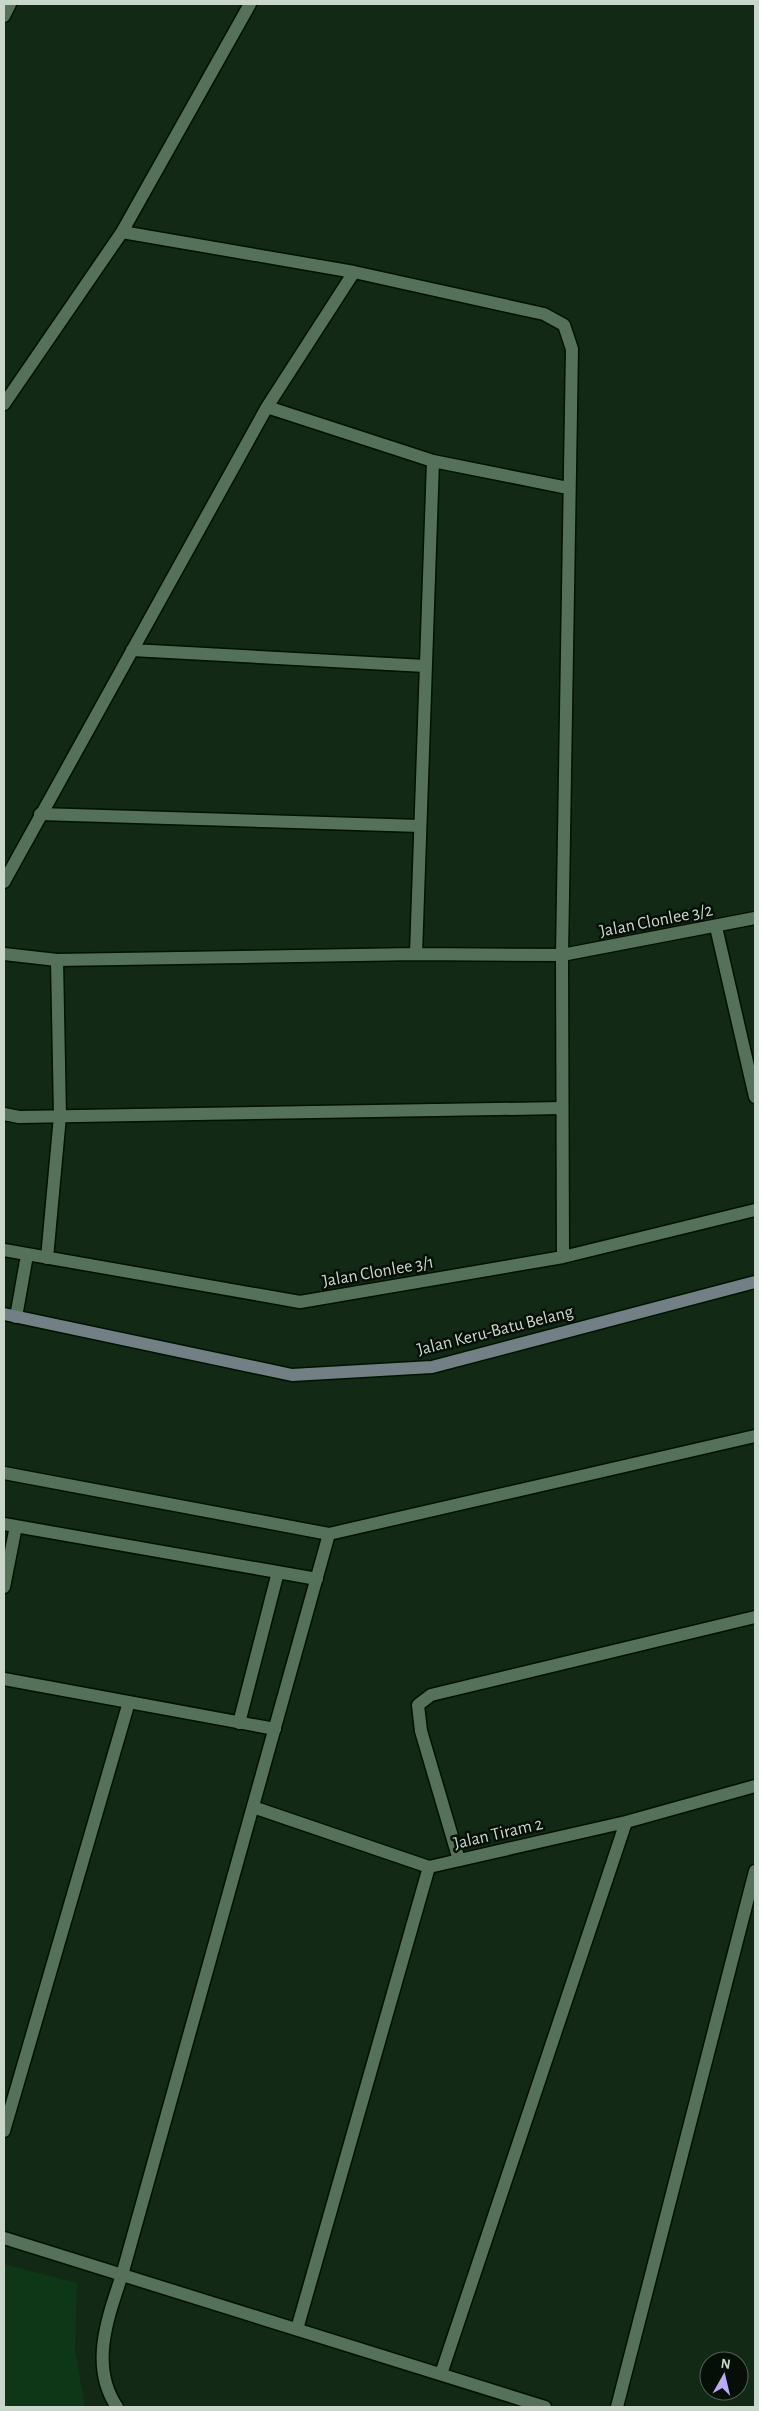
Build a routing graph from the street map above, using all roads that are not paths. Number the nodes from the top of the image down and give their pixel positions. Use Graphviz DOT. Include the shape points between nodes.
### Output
graph roads {
  1 [pos="10,4"];
  2 [pos="250,4"];
  3 [pos="4,16"];
  4 [pos="122,232"];
  5 [pos="354,272"];
  6 [pos="4,404"];
  7 [pos="267,407"];
  8 [pos="433,461"];
  9 [pos="568,488"];
  10 [pos="132,650"];
  11 [pos="425,666"];
  12 [pos="40,814"];
  13 [pos="420,826"];
  14 [pos="4,882"];
  15 [pos="755,918"];
  16 [pos="716,927"];
  17 [pos="4,954"];
  18 [pos="416,954"];
  19 [pos="562,955"];
  20 [pos="57,960"];
  21 [pos="751,1058"];
  22 [pos="755,1097"];
  23 [pos="562,1108"];
  24 [pos="4,1114"];
  25 [pos="60,1116"];
  26 [pos="755,1210"];
  27 [pos="4,1250"];
  28 [pos="27,1255"];
  29 [pos="563,1257"];
  30 [pos="47,1258"];
  31 [pos="755,1282"];
  32 [pos="10,1316"];
  33 [pos="755,1436"];
  34 [pos="4,1473"];
  35 [pos="10,1525"];
  36 [pos="330,1534"];
  37 [pos="278,1572"];
  38 [pos="317,1579"];
  39 [pos="4,1587"];
  40 [pos="755,1617"];
  41 [pos="4,1679"];
  42 [pos="129,1702"];
  43 [pos="239,1723"];
  44 [pos="276,1729"];
  45 [pos="755,1786"];
  46 [pos="253,1807"];
  47 [pos="626,1822"];
  48 [pos="459,1860"];
  49 [pos="429,1867"];
  50 [pos="755,1871"];
  51 [pos="4,2131"];
  52 [pos="4,2238"];
  53 [pos="122,2275"];
  54 [pos="297,2329"];
  55 [pos="441,2374"];
  56 [pos="116,2407"];
  57 [pos="545,2407"];
  58 [pos="617,2407"];
  1 -- 3 [label="street"];
  2 -- 4 [label="street"];
  4 -- 5 [label="street"];
  4 -- 6 [label="street"];
  5 -- 7 [label="street"];
  5 -- 9 [label="street" via="544,314 564,325 572,350"];
  7 -- 8 [label="street"];
  7 -- 10 [label="street"];
  8 -- 9 [label="street"];
  8 -- 11 [label="street"];
  9 -- 19 [label="street"];
  10 -- 11 [label="street"];
  10 -- 12 [label="street"];
  11 -- 13 [label="street"];
  12 -- 13 [label="street"];
  12 -- 14 [label="street"];
  13 -- 18 [label="street"];
  15 -- 16 [label="street, Jalan Clonlee 3/2"];
  16 -- 19 [label="street, Jalan Clonlee 3/2"];
  16 -- 21 [label="street"];
  17 -- 20 [label="street, Jalan Clonlee 3/2"];
  18 -- 19 [label="street, Jalan Clonlee 3/2"];
  18 -- 20 [label="street, Jalan Clonlee 3/2"];
  19 -- 23 [label="street"];
  20 -- 25 [label="street"];
  21 -- 22 [label="street"];
  23 -- 25 [label="street"];
  23 -- 29 [label="street"];
  24 -- 25 [label="street"];
  25 -- 30 [label="street"];
  26 -- 29 [label="street, Jalan Clonlee 3/1"];
  27 -- 28 [label="street, Jalan Clonlee 3/1"];
  28 -- 30 [label="street, Jalan Clonlee 3/1"];
  28 -- 32 [label="street"];
  29 -- 30 [label="street, Jalan Clonlee 3/1" via="300,1302"];
  31 -- 32 [label="street, Jalan Keru-Batu Belang" via="432,1367 292,1375"];
  33 -- 36 [label="street"];
  34 -- 36 [label="street"];
  35 -- 37 [label="street"];
  35 -- 39 [label="street"];
  36 -- 38 [label="street"];
  37 -- 38 [label="street"];
  37 -- 43 [label="street"];
  38 -- 44 [label="street"];
  40 -- 48 [label="street" via="431,1695 418,1705 421,1732"];
  41 -- 42 [label="street"];
  42 -- 43 [label="street"];
  42 -- 51 [label="street"];
  43 -- 44 [label="street"];
  44 -- 46 [label="street"];
  45 -- 47 [label="street, Jalan Tiram 2"];
  46 -- 49 [label="street"];
  46 -- 53 [label="street"];
  47 -- 48 [label="street, Jalan Tiram 2"];
  47 -- 55 [label="street"];
  48 -- 49 [label="street, Jalan Tiram 2"];
  49 -- 54 [label="street"];
  50 -- 58 [label="street"];
  52 -- 53 [label="street"];
  53 -- 54 [label="street"];
  53 -- 56 [label="street" via="106,2322 101,2374"];
  54 -- 55 [label="street"];
  55 -- 57 [label="street"];
}
